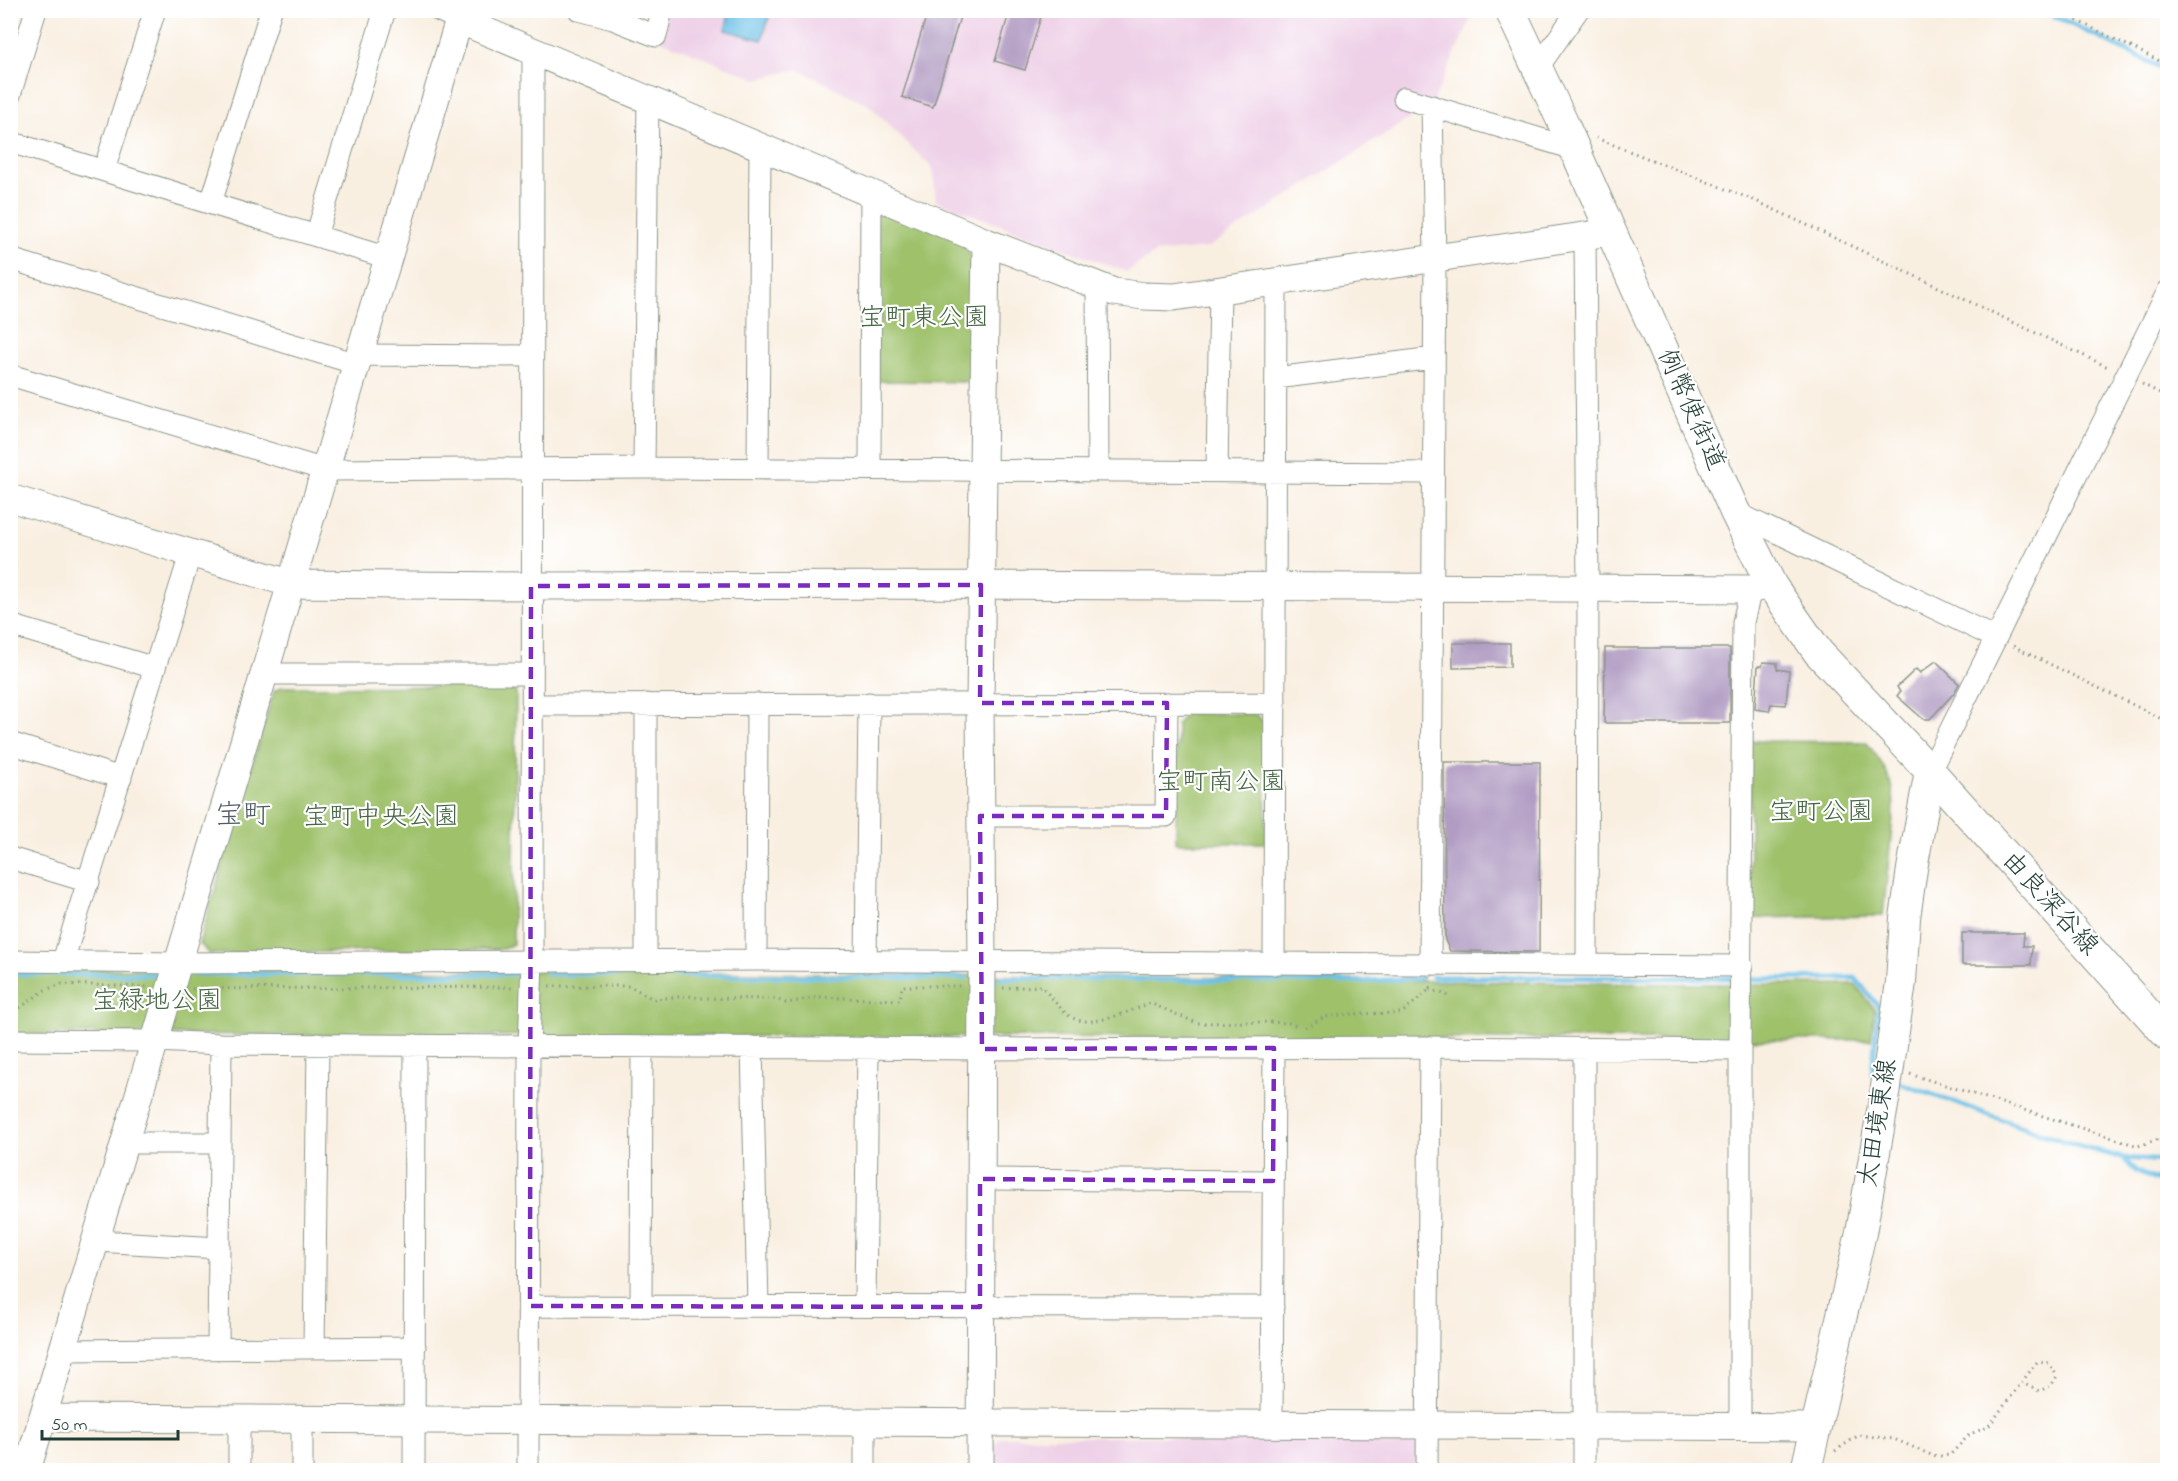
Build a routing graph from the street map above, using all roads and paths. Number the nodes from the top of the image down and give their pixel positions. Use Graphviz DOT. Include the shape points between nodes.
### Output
graph roads {
  1 [pos="36,10"];
  2 [pos="155,10"];
  3 [pos="271,10"];
  4 [pos="385,10"];
  5 [pos="579,10"];
  6 [pos="662,10"];
  7 [pos="1510,10"];
  8 [pos="1578,10"];
  9 [pos="2055,10"];
  10 [pos="453,14"];
  11 [pos="533,50"];
  12 [pos="2168,65"];
  13 [pos="1537,69"];
  14 [pos="10,95"];
  15 [pos="648,98"];
  16 [pos="1404,98"];
  17 [pos="1432,106"];
  18 [pos="1569,137"];
  19 [pos="10,142"];
  20 [pos="760,146"];
  21 [pos="104,170"];
  22 [pos="871,193"];
  23 [pos="211,203"];
  24 [pos="1598,234"];
  25 [pos="316,236"];
  26 [pos="986,242"];
  27 [pos="388,258"];
  28 [pos="10,259"];
  29 [pos="1435,259"];
  30 [pos="1276,281"];
  31 [pos="1097,285"];
  32 [pos="1220,290"];
  33 [pos="2168,291"];
  34 [pos="531,356"];
  35 [pos="1434,358"];
  36 [pos="358,359"];
  37 [pos="10,375"];
  38 [pos="2126,376"];
  39 [pos="1276,378"];
  40 [pos="2168,397"];
  41 [pos="531,468"];
  42 [pos="644,468"];
  43 [pos="758,469"];
  44 [pos="870,469"];
  45 [pos="326,470"];
  46 [pos="982,470"];
  47 [pos="1098,470"];
  48 [pos="1217,470"];
  49 [pos="1276,471"];
  50 [pos="1432,473"];
  51 [pos="10,498"];
  52 [pos="1735,512"];
  53 [pos="191,552"];
  54 [pos="292,584"];
  55 [pos="981,585"];
  56 [pos="531,586"];
  57 [pos="1276,587"];
  58 [pos="1761,587"];
  59 [pos="1432,588"];
  60 [pos="1588,588"];
  61 [pos="10,625"];
  62 [pos="1996,638"];
  63 [pos="155,668"];
  64 [pos="265,674"];
  65 [pos="532,674"];
  66 [pos="980,703"];
  67 [pos="1167,703"];
  68 [pos="1275,703"];
  69 [pos="645,704"];
  70 [pos="757,704"];
  71 [pos="869,704"];
  72 [pos="532,705"];
  73 [pos="2168,722"];
  74 [pos="10,743"];
  75 [pos="1930,771"];
  76 [pos="122,778"];
  77 [pos="980,816"];
  78 [pos="10,858"];
  79 [pos="89,882"];
  80 [pos="756,960"];
  81 [pos="10,961"];
  82 [pos="531,961"];
  83 [pos="645,961"];
  84 [pos="63,962"];
  85 [pos="866,962"];
  86 [pos="1274,964"];
  87 [pos="1430,964"];
  88 [pos="1587,965"];
  89 [pos="1742,966"];
  90 [pos="176,975"];
  91 [pos="982,975"];
  92 [pos="531,986"];
  93 [pos="1430,989"];
  94 [pos="1452,997"];
  95 [pos="10,1015"];
  96 [pos="2168,1036"];
  97 [pos="10,1041"];
  98 [pos="156,1041"];
  99 [pos="221,1044"];
  100 [pos="318,1044"];
  101 [pos="415,1045"];
  102 [pos="529,1047"];
  103 [pos="642,1047"];
  104 [pos="752,1047"];
  105 [pos="868,1047"];
  106 [pos="1430,1047"];
  107 [pos="1274,1048"];
  108 [pos="1584,1048"];
  109 [pos="982,1049"];
  110 [pos="1740,1050"];
  111 [pos="1887,1075"];
  112 [pos="2168,1136"];
  113 [pos="125,1143"];
  114 [pos="220,1143"];
  115 [pos="980,1179"];
  116 [pos="1273,1181"];
  117 [pos="96,1241"];
  118 [pos="219,1248"];
  119 [pos="865,1305"];
  120 [pos="530,1306"];
  121 [pos="641,1306"];
  122 [pos="758,1306"];
  123 [pos="980,1307"];
  124 [pos="1273,1307"];
  125 [pos="415,1347"];
  126 [pos="314,1348"];
  127 [pos="218,1349"];
  128 [pos="63,1350"];
  129 [pos="2022,1383"];
  130 [pos="43,1418"];
  131 [pos="239,1419"];
  132 [pos="302,1420"];
  133 [pos="415,1420"];
  134 [pos="528,1421"];
  135 [pos="866,1422"];
  136 [pos="980,1423"];
  137 [pos="1272,1425"];
  138 [pos="1427,1425"];
  139 [pos="1584,1426"];
  140 [pos="1740,1426"];
  141 [pos="1817,1427"];
  142 [pos="1817,1464"];
  143 [pos="27,1470"];
  144 [pos="239,1470"];
  145 [pos="302,1470"];
  146 [pos="414,1470"];
  147 [pos="528,1470"];
  148 [pos="865,1470"];
  149 [pos="980,1470"];
  150 [pos="1427,1470"];
  151 [pos="1584,1470"];
  1 -- 14 [label="street"];
  2 -- 21 [label="street"];
  3 -- 23 [label="street"];
  4 -- 25 [label="street"];
  5 -- 6 [label="street" via="657,36"];
  7 -- 13 [label="main road, 例幣使街道"];
  8 -- 13 [label="street"];
  9 -- 12 [label="path"];
  10 -- 11 [label="street"];
  10 -- 27 [label="street"];
  11 -- 15 [label="street"];
  11 -- 34 [label="street"];
  13 -- 18 [label="main road, 例幣使街道"];
  15 -- 20 [label="street"];
  15 -- 42 [label="street"];
  16 -- 17 [label="street"];
  17 -- 18 [label="street"];
  17 -- 29 [label="street"];
  18 -- 24 [label="main road, 例幣使街道"];
  18 -- 38 [label="path" via="1756,201"];
  19 -- 21 [label="street"];
  20 -- 22 [label="street"];
  20 -- 43 [label="street"];
  21 -- 23 [label="street"];
  22 -- 26 [label="street"];
  22 -- 44 [label="street"];
  23 -- 25 [label="street"];
  24 -- 29 [label="street"];
  24 -- 52 [label="main road, 例幣使街道"];
  24 -- 60 [label="street"];
  25 -- 27 [label="street"];
  26 -- 31 [label="street"];
  26 -- 46 [label="street"];
  27 -- 36 [label="street"];
  28 -- 36 [label="street"];
  29 -- 30 [label="street"];
  29 -- 35 [label="street"];
  30 -- 32 [label="street"];
  30 -- 39 [label="street"];
  31 -- 32 [label="street" via="1144,296 1174,297"];
  31 -- 47 [label="street"];
  32 -- 48 [label="street"];
  33 -- 38 [label="street"];
  34 -- 36 [label="street"];
  34 -- 41 [label="street"];
  35 -- 39 [label="street"];
  35 -- 50 [label="street"];
  36 -- 45 [label="street"];
  37 -- 45 [label="street"];
  38 -- 40 [label="path"];
  38 -- 62 [label="street"];
  39 -- 49 [label="street"];
  41 -- 42 [label="street"];
  41 -- 45 [label="street"];
  41 -- 56 [label="street"];
  42 -- 43 [label="street"];
  43 -- 44 [label="street"];
  44 -- 46 [label="street"];
  45 -- 54 [label="street"];
  46 -- 47 [label="street"];
  46 -- 55 [label="street"];
  47 -- 48 [label="street"];
  48 -- 49 [label="street"];
  49 -- 50 [label="street"];
  49 -- 57 [label="street"];
  50 -- 59 [label="street"];
  51 -- 53 [label="street"];
  52 -- 58 [label="main road, 例幣使街道"];
  52 -- 62 [label="street"];
  53 -- 54 [label="street"];
  53 -- 63 [label="street"];
  54 -- 56 [label="street"];
  54 -- 64 [label="street"];
  55 -- 56 [label="street"];
  55 -- 57 [label="street"];
  55 -- 66 [label="street"];
  56 -- 65 [label="street"];
  57 -- 59 [label="street"];
  57 -- 68 [label="street"];
  58 -- 60 [label="street"];
  58 -- 75 [label="main road, 例幣使街道"];
  58 -- 89 [label="street" via="1743,622"];
  59 -- 60 [label="street"];
  59 -- 87 [label="street"];
  60 -- 88 [label="street"];
  61 -- 63 [label="street"];
  62 -- 73 [label="path"];
  62 -- 75 [label="street"];
  63 -- 76 [label="street"];
  64 -- 65 [label="street"];
  64 -- 90 [label="street"];
  65 -- 72 [label="street"];
  66 -- 67 [label="street"];
  66 -- 71 [label="street"];
  66 -- 77 [label="street"];
  67 -- 68 [label="street"];
  67 -- 77 [label="street" via="1166,816"];
  68 -- 86 [label="street"];
  69 -- 70 [label="street"];
  69 -- 72 [label="street"];
  69 -- 83 [label="street"];
  70 -- 71 [label="street"];
  70 -- 80 [label="street"];
  71 -- 85 [label="street"];
  72 -- 82 [label="street"];
  74 -- 76 [label="street"];
  75 -- 96 [label="main road, 由良深谷線"];
  75 -- 111 [label="main road, 太田境東線" via="1912,868"];
  76 -- 79 [label="street"];
  77 -- 91 [label="street"];
  78 -- 79 [label="street"];
  79 -- 84 [label="street"];
  80 -- 83 [label="street"];
  80 -- 85 [label="street"];
  81 -- 84 [label="street"];
  82 -- 83 [label="street"];
  82 -- 90 [label="street"];
  82 -- 92 [label="street"];
  84 -- 90 [label="street"];
  85 -- 91 [label="street"];
  86 -- 87 [label="street"];
  86 -- 91 [label="street"];
  87 -- 88 [label="street"];
  87 -- 93 [label="path"];
  88 -- 89 [label="street"];
  89 -- 110 [label="street"];
  90 -- 92 [label="path"];
  90 -- 95 [label="path" via="62,984 45,990"];
  90 -- 98 [label="street"];
  91 -- 92 [label="path" via="902,986 900,1000 820,997 786,1003 776,999 688,996 653,999 630,986"];
  91 -- 93 [label="path" via="1014,989 1041,986 1071,1017 1084,1021 1112,1017 1150,1003 1197,1023 1289,1023 1302,1028 1325,1017 1402,1013"];
  91 -- 109 [label="street"];
  92 -- 102 [label="street"];
  93 -- 94 [label="path"];
  97 -- 98 [label="street"];
  98 -- 99 [label="street"];
  98 -- 113 [label="street"];
  99 -- 100 [label="street"];
  99 -- 114 [label="street"];
  100 -- 101 [label="street"];
  100 -- 126 [label="street"];
  101 -- 102 [label="street"];
  101 -- 125 [label="street"];
  102 -- 103 [label="street"];
  102 -- 120 [label="street"];
  103 -- 104 [label="street"];
  103 -- 121 [label="street"];
  104 -- 105 [label="street"];
  104 -- 122 [label="street"];
  105 -- 109 [label="street"];
  105 -- 119 [label="street"];
  106 -- 107 [label="street"];
  106 -- 108 [label="street"];
  106 -- 138 [label="street"];
  107 -- 109 [label="street"];
  107 -- 116 [label="street"];
  108 -- 110 [label="street"];
  108 -- 139 [label="street"];
  109 -- 115 [label="street"];
  110 -- 140 [label="street"];
  111 -- 112 [label="path" via="2138,1146"];
  111 -- 141 [label="main road, 太田境東線" via="1861,1233"];
  113 -- 114 [label="street"];
  113 -- 117 [label="street"];
  114 -- 118 [label="street"];
  115 -- 116 [label="street"];
  115 -- 123 [label="street"];
  116 -- 124 [label="street"];
  117 -- 118 [label="street"];
  117 -- 128 [label="street"];
  118 -- 127 [label="street"];
  119 -- 122 [label="street"];
  119 -- 123 [label="street"];
  120 -- 121 [label="street"];
  120 -- 134 [label="street"];
  121 -- 122 [label="street"];
  123 -- 124 [label="street"];
  123 -- 136 [label="street"];
  124 -- 137 [label="street"];
  125 -- 126 [label="street"];
  125 -- 133 [label="street"];
  126 -- 127 [label="street"];
  127 -- 128 [label="street"];
  128 -- 130 [label="street"];
  129 -- 129 [label="path" via="2037,1362 2049,1363 2056,1376 2051,1386 2039,1391"];
  129 -- 142 [label="path" via="1988,1427 1970,1434 1950,1455 1936,1457 1894,1439 1859,1435"];
  130 -- 131 [label="street"];
  130 -- 143 [label="street"];
  131 -- 132 [label="street"];
  131 -- 144 [label="street"];
  132 -- 133 [label="street"];
  132 -- 145 [label="street"];
  133 -- 134 [label="street"];
  133 -- 146 [label="street"];
  134 -- 135 [label="street"];
  134 -- 147 [label="street"];
  135 -- 136 [label="street"];
  135 -- 148 [label="street"];
  136 -- 137 [label="street"];
  136 -- 149 [label="street"];
  137 -- 138 [label="street"];
  138 -- 139 [label="street"];
  138 -- 150 [label="street"];
  139 -- 140 [label="street"];
  139 -- 151 [label="street"];
  140 -- 141 [label="street"];
  141 -- 142 [label="main road, 太田境東線"];
}
